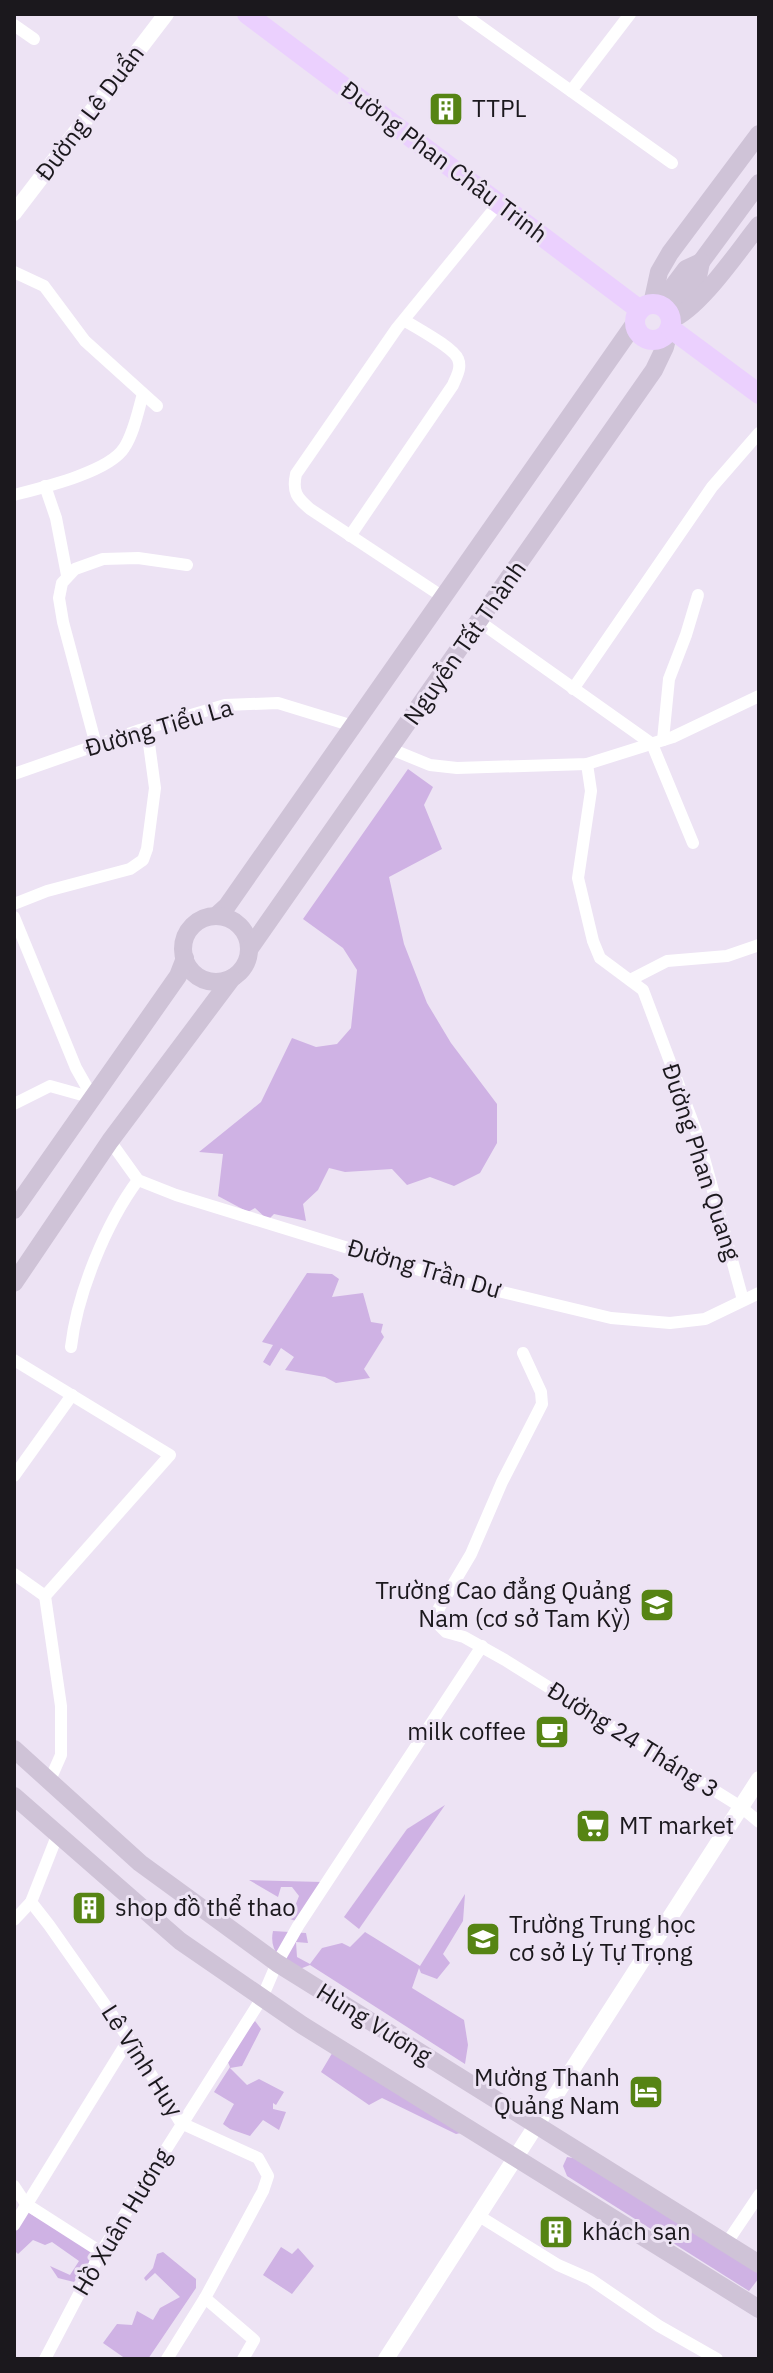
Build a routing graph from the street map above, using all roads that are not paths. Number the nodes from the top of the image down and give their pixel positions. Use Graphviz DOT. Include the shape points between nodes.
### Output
graph roads {
  1 [pos="166,14"];
  2 [pos="247,14"];
  3 [pos="463,14"];
  4 [pos="623,16"];
  5 [pos="14,25"];
  6 [pos="34,39"];
  7 [pos="571,91"];
  8 [pos="759,134"];
  9 [pos="672,163"];
  10 [pos="759,183"];
  11 [pos="499,203"];
  12 [pos="14,213"];
  13 [pos="759,225"];
  14 [pos="14,272"];
  15 [pos="658,317"];
  16 [pos="404,320"];
  17 [pos="143,394"];
  18 [pos="759,394"];
  19 [pos="157,406"];
  20 [pos="759,433"];
  21 [pos="45,486"];
  22 [pos="14,495"];
  23 [pos="350,536"];
  24 [pos="187,565"];
  25 [pos="67,575"];
  26 [pos="698,595"];
  27 [pos="443,597"];
  28 [pos="480,622"];
  29 [pos="573,689"];
  30 [pos="759,696"];
  31 [pos="353,726"];
  32 [pos="147,729"];
  33 [pos="657,742"];
  34 [pos="96,745"];
  35 [pos="391,749"];
  36 [pos="587,764"];
  37 [pos="14,774"];
  38 [pos="693,843"];
  39 [pos="14,904"];
  40 [pos="216,916"];
  41 [pos="14,917"];
  42 [pos="759,945"];
  43 [pos="20,946"];
  44 [pos="250,948"];
  45 [pos="185,958"];
  46 [pos="232,978"];
  47 [pos="630,980"];
  48 [pos="93,1098"];
  49 [pos="14,1104"];
  50 [pos="110,1141"];
  51 [pos="138,1180"];
  52 [pos="14,1210"];
  53 [pos="14,1283"];
  54 [pos="759,1293"];
  55 [pos="743,1300"];
  56 [pos="71,1347"];
  57 [pos="523,1353"];
  58 [pos="14,1360"];
  59 [pos="72,1395"];
  60 [pos="14,1476"];
  61 [pos="14,1574"];
  62 [pos="45,1596"];
  63 [pos="482,1646"];
  64 [pos="14,1749"];
  65 [pos="759,1779"];
  66 [pos="50,1780"];
  67 [pos="14,1796"];
  68 [pos="741,1807"];
  69 [pos="759,1822"];
  70 [pos="57,1836"];
  71 [pos="31,1902"];
  72 [pos="14,1920"];
  73 [pos="277,1963"];
  74 [pos="262,1998"];
  75 [pos="129,2039"];
  76 [pos="181,2123"];
  77 [pos="538,2125"];
  78 [pos="517,2157"];
  79 [pos="14,2186"];
  80 [pos="759,2195"];
  81 [pos="26,2204"];
  82 [pos="479,2216"];
  83 [pos="14,2225"];
  84 [pos="726,2244"];
  85 [pos="101,2252"];
  86 [pos="759,2264"];
  87 [pos="205,2298"];
  88 [pos="759,2309"];
  89 [pos="719,2358"];
  90 [pos="45,2359"];
  91 [pos="167,2359"];
  92 [pos="243,2359"];
  93 [pos="386,2359"];
  1 -- 12 [label="street, Đường Lê Duẩn"];
  2 -- 11 [label="main road, Đường Phan Châu Trinh"];
  3 -- 7 [label="street"];
  4 -- 7 [label="street"];
  5 -- 6 [label="street"];
  7 -- 9 [label="street"];
  8 -- 15 [label="main road" via="659,272"];
  10 -- 15 [label="main road" via="701,262 698,277"];
  11 -- 15 [label="main road, Đường Phan Châu Trinh"];
  11 -- 16 [label="street"];
  13 -- 15 [label="main road" via="683,315"];
  14 -- 17 [label="street" via="44,286 85,341"];
  15 -- 18 [label="main road, Đường Phan Châu Trinh"];
  15 -- 27 [label="main road, Nguyễn Tất Thành"];
  15 -- 28 [label="main road, Nguyễn Tất Thành" via="654,370"];
  16 -- 23 [label="street" via="452,351 459,370"];
  16 -- 23 [label="street" via="296,474 297,498"];
  17 -- 19 [label="street"];
  17 -- 21 [label="street" via="118,456"];
  20 -- 29 [label="street" via="712,487"];
  21 -- 22 [label="street"];
  21 -- 25 [label="street"];
  23 -- 27 [label="street"];
  24 -- 25 [label="street" via="103,559"];
  25 -- 34 [label="street" via="59,598 63,622"];
  26 -- 33 [label="street" via="669,679"];
  27 -- 31 [label="main road, Nguyễn Tất Thành"];
  28 -- 29 [label="street"];
  28 -- 35 [label="main road, Nguyễn Tất Thành"];
  29 -- 33 [label="street"];
  30 -- 33 [label="street"];
  31 -- 32 [label="street, Đường Tiểu La" via="278,703 225,705"];
  31 -- 40 [label="main road, Nguyễn Tất Thành"];
  32 -- 34 [label="street, Đường Tiểu La"];
  32 -- 39 [label="street" via="155,788 143,860 130,869"];
  33 -- 36 [label="street"];
  33 -- 38 [label="street"];
  34 -- 37 [label="street, Đường Tiểu La"];
  35 -- 36 [label="street" via="430,765 457,768"];
  35 -- 44 [label="main road, Nguyễn Tất Thành"];
  36 -- 47 [label="street, Đường Phan Quang" via="591,791 578,881 600,958"];
  40 -- 44 [label="main road" via="239,925"];
  40 -- 45 [label="main road" via="191,928 184,940"];
  41 -- 43 [label="street"];
  42 -- 47 [label="street" via="727,956 667,961"];
  43 -- 48 [label="street"];
  44 -- 46 [label="main road" via="245,965"];
  45 -- 46 [label="main road" via="205,980"];
  45 -- 48 [label="main road" via="178,976"];
  46 -- 50 [label="main road"];
  47 -- 55 [label="street, Đường Phan Quang" via="643,990 698,1136"];
  48 -- 49 [label="street" via="50,1086"];
  48 -- 52 [label="main road"];
  50 -- 51 [label="street"];
  50 -- 53 [label="main road"];
  51 -- 55 [label="street, Đường Trần Dư" via="452,1280 611,1318 670,1323 705,1319"];
  51 -- 56 [label="street" via="87,1281"];
  54 -- 55 [label="street, Đường Trần Dư"];
  57 -- 63 [label="street, Đường 24 Tháng 3" via="542,1404 436,1617 446,1632"];
  58 -- 59 [label="street"];
  59 -- 60 [label="street"];
  59 -- 62 [label="street" via="170,1455"];
  61 -- 62 [label="street"];
  62 -- 66 [label="street" via="61,1706 61,1755"];
  63 -- 68 [label="street, Đường 24 Tháng 3"];
  63 -- 73 [label="street, Hồ Xuân Hương"];
  64 -- 66 [label="main road, Hùng Vương"];
  65 -- 68 [label="street"];
  66 -- 73 [label="main road, Hùng Vương" via="140,1863"];
  67 -- 70 [label="main road, Hùng Vương"];
  68 -- 69 [label="street, Đường 24 Tháng 3"];
  68 -- 77 [label="street"];
  70 -- 71 [label="street"];
  70 -- 74 [label="main road, Hùng Vương" via="180,1941"];
  71 -- 72 [label="street"];
  71 -- 75 [label="street, Lê Vĩnh Huy"];
  73 -- 74 [label="street, Hồ Xuân Hương"];
  73 -- 77 [label="main road, Hùng Vương"];
  74 -- 76 [label="street, Hồ Xuân Hương"];
  74 -- 78 [label="main road, Hùng Vương"];
  75 -- 76 [label="street, Lê Vĩnh Huy"];
  75 -- 81 [label="street"];
  76 -- 85 [label="street, Hồ Xuân Hương"];
  76 -- 87 [label="street, Lê Vĩnh Huy" via="258,2158 268,2176"];
  77 -- 78 [label="street"];
  77 -- 84 [label="main road, Hùng Vương"];
  78 -- 82 [label="street"];
  78 -- 88 [label="main road, Hùng Vương"];
  79 -- 81 [label="street"];
  80 -- 84 [label="street"];
  81 -- 83 [label="street"];
  81 -- 85 [label="street"];
  82 -- 89 [label="street"];
  82 -- 93 [label="street"];
  84 -- 86 [label="main road, Hùng Vương"];
  85 -- 90 [label="street, Hồ Xuân Hương"];
  87 -- 91 [label="street, Lê Vĩnh Huy"];
  87 -- 92 [label="street" via="254,2340"];
}
